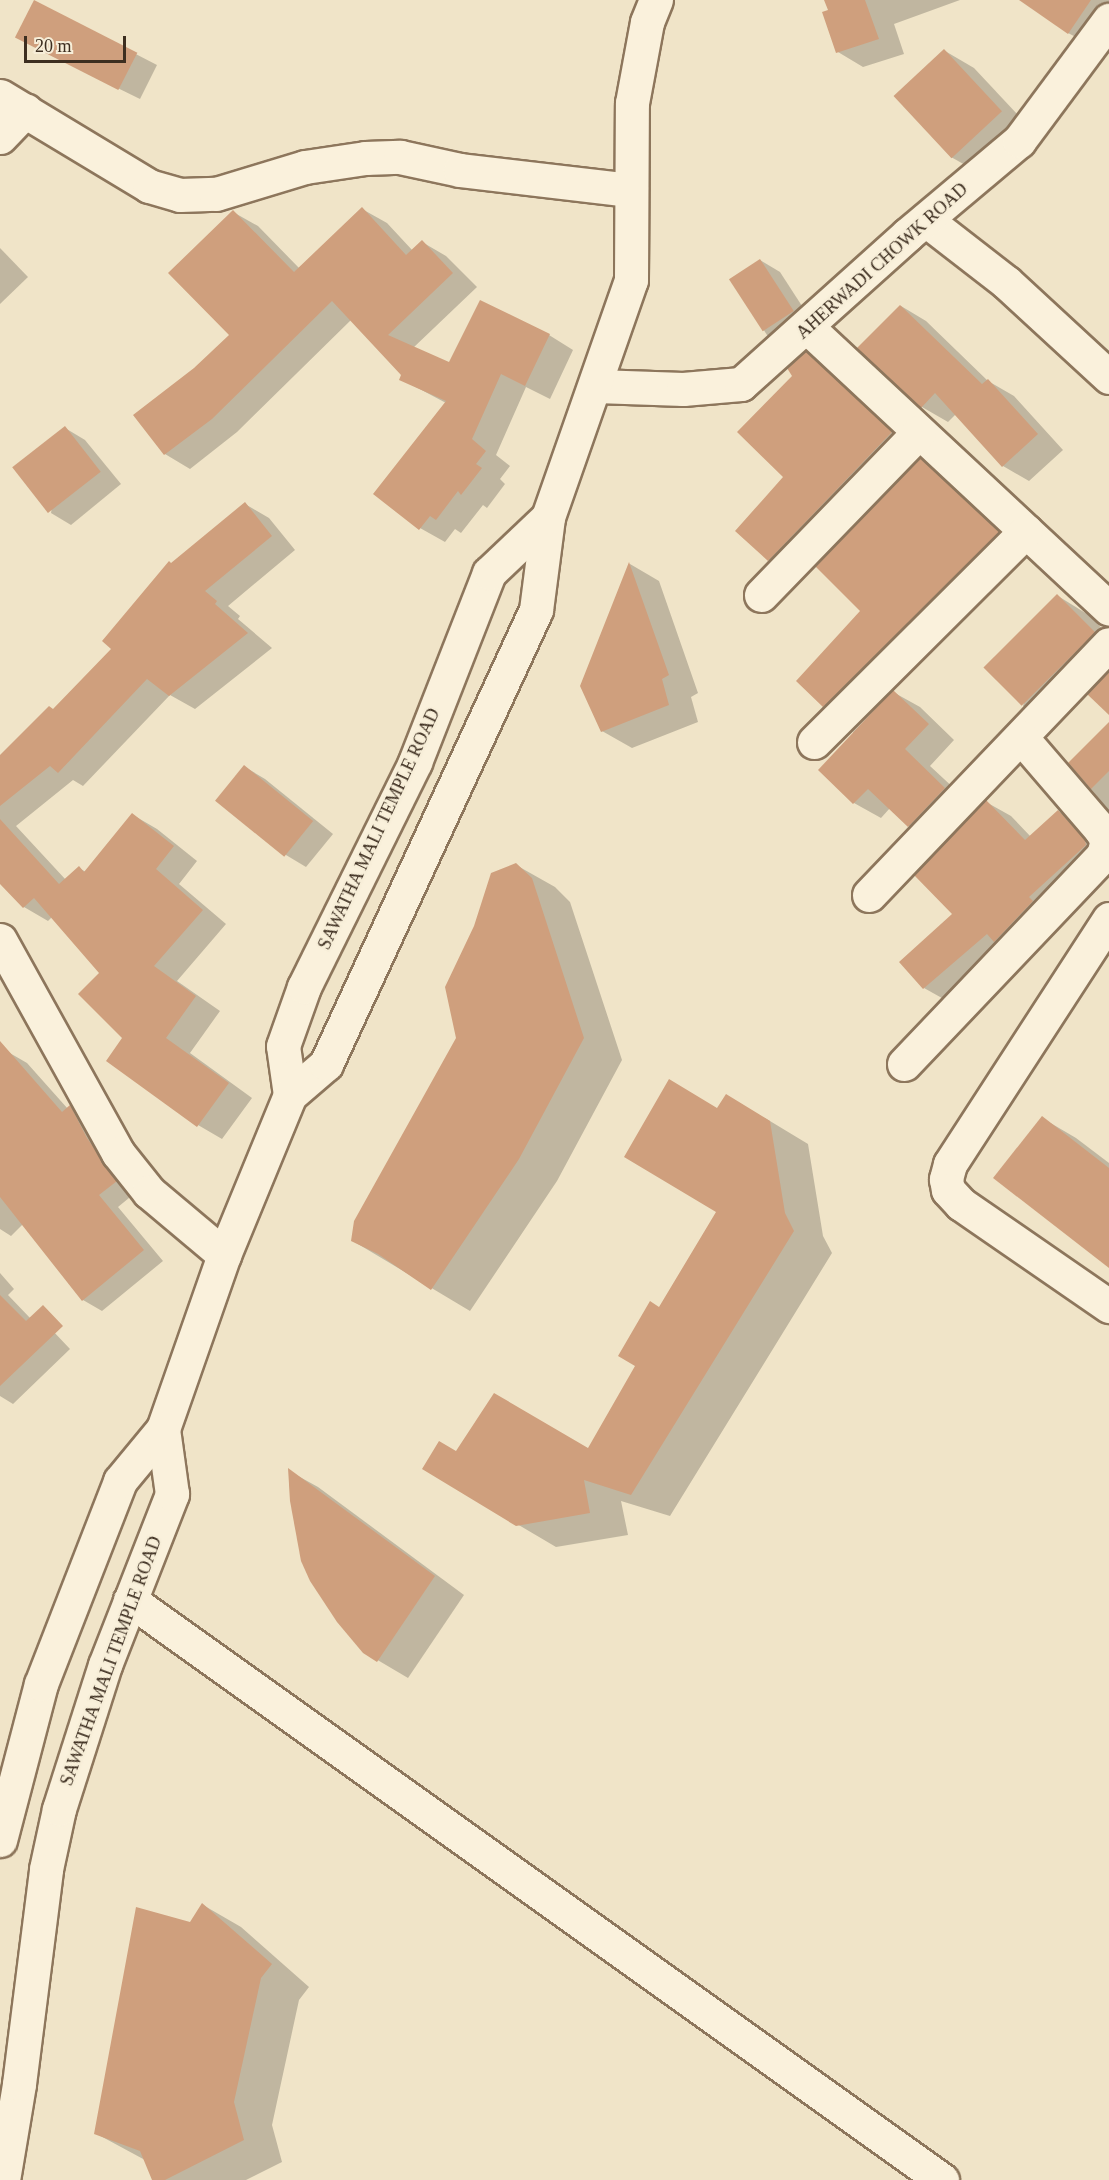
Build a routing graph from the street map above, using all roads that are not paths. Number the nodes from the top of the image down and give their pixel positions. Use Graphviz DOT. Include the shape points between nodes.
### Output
graph roads {
  1 [pos="656,0"];
  2 [pos="1109,20"];
  3 [pos="13,103"];
  4 [pos="0,137"];
  5 [pos="631,190"];
  6 [pos="926,220"];
  7 [pos="807,327"];
  8 [pos="1109,376"];
  9 [pos="596,386"];
  10 [pos="919,432"];
  11 [pos="548,517"];
  12 [pos="1026,531"];
  13 [pos="761,595"];
  14 [pos="1109,609"];
  15 [pos="1109,644"];
  16 [pos="1021,737"];
  17 [pos="814,742"];
  18 [pos="869,895"];
  19 [pos="1109,919"];
  20 [pos="0,940"];
  21 [pos="904,1064"];
  22 [pos="290,1095"];
  23 [pos="224,1255"];
  24 [pos="1109,1306"];
  25 [pos="163,1429"];
  26 [pos="130,1600"];
  27 [pos="0,1840"];
  28 [pos="3,2180"];
  29 [pos="942,2180"];
  1 -- 5 [label="street, SAWATHA MALI TEMPLE ROAD" via="647,22 632,103"];
  2 -- 6 [label="street, AHERWADI CHOWK ROAD" via="1019,141"];
  3 -- 4 [label="street"];
  3 -- 5 [label="street" via="149,186 180,195 216,194 305,167 377,158"];
  5 -- 9 [label="street, SAWATHA MALI TEMPLE ROAD" via="631,280"];
  6 -- 7 [label="street, AHERWADI CHOWK ROAD"];
  6 -- 8 [label="street" via="1006,282"];
  7 -- 9 [label="street, AHERWADI CHOWK ROAD" via="741,384 683,389"];
  7 -- 10 [label="street"];
  9 -- 11 [label="street, SAWATHA MALI TEMPLE ROAD"];
  10 -- 12 [label="street"];
  10 -- 13 [label="street"];
  11 -- 22 [label="street, SAWATHA MALI TEMPLE ROAD" via="536,610 326,1064"];
  11 -- 22 [label="street, SAWATHA MALI TEMPLE ROAD" via="489,573 415,762 304,987 283,1046"];
  12 -- 14 [label="street"];
  12 -- 17 [label="street"];
  15 -- 16 [label="street"];
  16 -- 18 [label="street"];
  16 -- 21 [label="street" via="1100,829 1107,840 1103,855"];
  19 -- 24 [label="street" via="950,1164 946,1179 948,1190 961,1203"];
  20 -- 23 [label="street" via="118,1153 149,1192"];
  22 -- 23 [label="street, SAWATHA MALI TEMPLE ROAD"];
  23 -- 25 [label="street, SAWATHA MALI TEMPLE ROAD"];
  25 -- 26 [label="street, SAWATHA MALI TEMPLE ROAD" via="172,1494"];
  25 -- 27 [label="street, SAWATHA MALI TEMPLE ROAD" via="120,1481 41,1684"];
  26 -- 28 [label="street, SAWATHA MALI TEMPLE ROAD" via="59,1809 46,1869"];
  26 -- 29 [label="street"];
}
